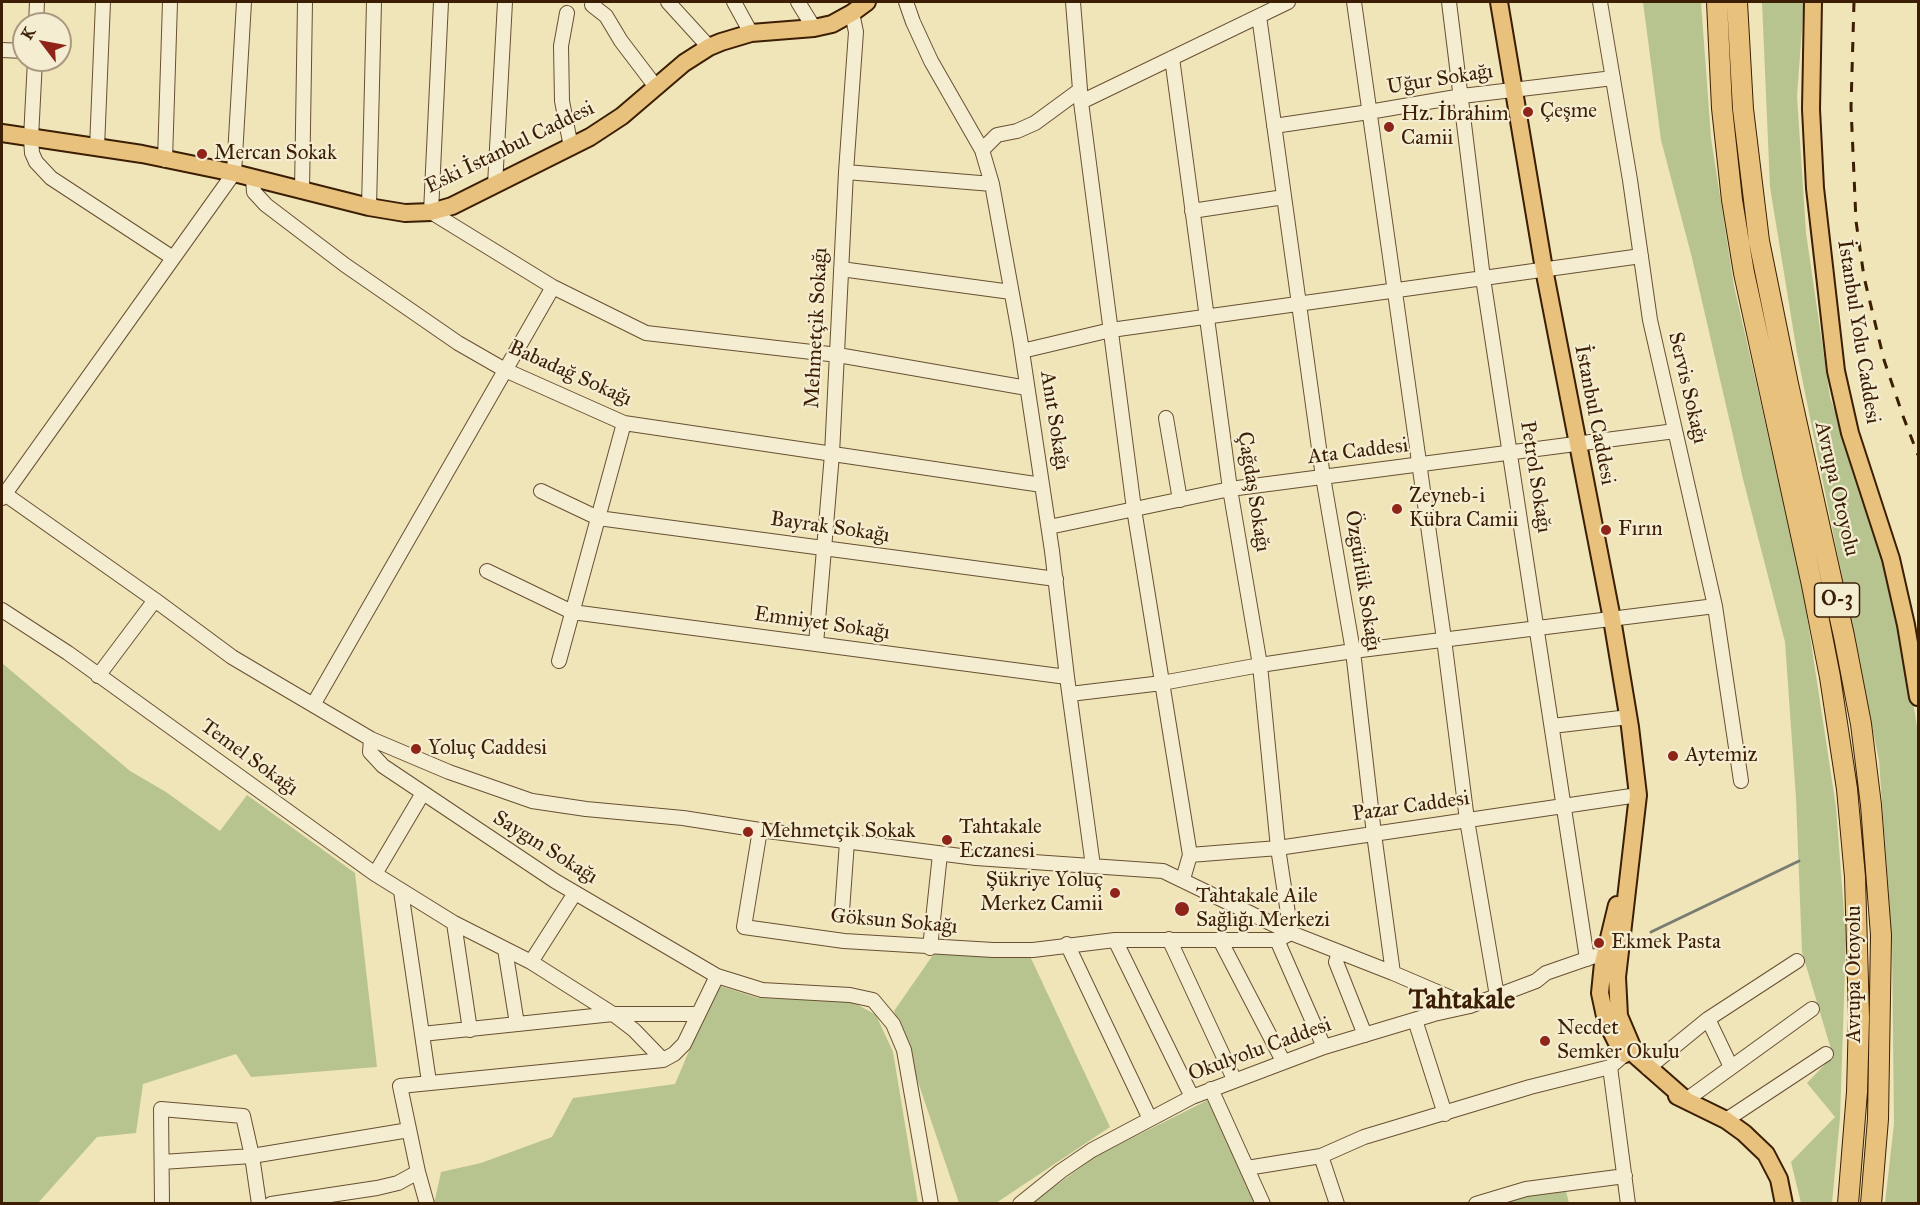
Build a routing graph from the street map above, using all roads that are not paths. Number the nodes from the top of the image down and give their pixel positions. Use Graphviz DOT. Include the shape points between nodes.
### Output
graph roads {
  1 [pos="103,2"];
  2 [pos="170,2"];
  3 [pos="244,2"];
  4 [pos="305,2"];
  5 [pos="374,2"];
  6 [pos="441,2"];
  7 [pos="506,2"];
  8 [pos="668,2"];
  9 [pos="734,2"];
  10 [pos="798,2"];
  11 [pos="867,2"];
  12 [pos="906,2"];
  13 [pos="1073,2"];
  14 [pos="1288,2"];
  15 [pos="1354,2"];
  16 [pos="1449,2"];
  17 [pos="1499,2"];
  18 [pos="1600,2"];
  19 [pos="1717,2"];
  20 [pos="1737,2"];
  21 [pos="1813,2"];
  22 [pos="592,5"];
  23 [pos="567,13"];
  24 [pos="852,13"];
  25 [pos="1259,16"];
  26 [pos="814,28"];
  27 [pos="751,33"];
  28 [pos="709,47"];
  29 [pos="1172,58"];
  30 [pos="34,72"];
  31 [pos="1613,78"];
  32 [pos="656,87"];
  33 [pos="1515,91"];
  34 [pos="1080,96"];
  35 [pos="1462,96"];
  36 [pos="1370,112"];
  37 [pos="1274,126"];
  38 [pos="2,133"];
  39 [pos="31,138"];
  40 [pos="571,147"];
  41 [pos="97,148"];
  42 [pos="982,150"];
  43 [pos="165,160"];
  44 [pos="846,172"];
  45 [pos="234,173"];
  46 [pos="253,178"];
  47 [pos="992,184"];
  48 [pos="495,185"];
  49 [pos="302,191"];
  50 [pos="1284,197"];
  51 [pos="369,207"];
  52 [pos="1192,211"];
  53 [pos="431,212"];
  54 [pos="1641,256"];
  55 [pos="173,258"];
  56 [pos="841,269"];
  57 [pos="1544,270"];
  58 [pos="1483,278"];
  59 [pos="553,287"];
  60 [pos="1394,290"];
  61 [pos="1011,292"];
  62 [pos="1299,304"];
  63 [pos="1207,316"];
  64 [pos="1111,330"];
  65 [pos="1022,351"];
  66 [pos="838,355"];
  67 [pos="505,370"];
  68 [pos="1028,388"];
  69 [pos="1166,418"];
  70 [pos="624,423"];
  71 [pos="1675,431"];
  72 [pos="1577,444"];
  73 [pos="1509,453"];
  74 [pos="832,454"];
  75 [pos="1418,465"];
  76 [pos="1323,477"];
  77 [pos="1042,485"];
  78 [pos="1230,489"];
  79 [pos="541,491"];
  80 [pos="2,494"];
  81 [pos="1180,500"];
  82 [pos="1134,509"];
  83 [pos="598,518"];
  84 [pos="1049,527"];
  85 [pos="824,548"];
  86 [pos="487,571"];
  87 [pos="1056,579"];
  88 [pos="155,600"];
  89 [pos="1715,606"];
  90 [pos="2,609"];
  91 [pos="572,612"];
  92 [pos="1612,619"];
  93 [pos="1538,629"];
  94 [pos="1444,639"];
  95 [pos="816,644"];
  96 [pos="1914,646"];
  97 [pos="1353,651"];
  98 [pos="559,661"];
  99 [pos="1260,664"];
  100 [pos="98,676"];
  101 [pos="1067,678"];
  102 [pos="1162,683"];
  103 [pos="1070,694"];
  104 [pos="1918,697"];
  105 [pos="313,705"];
  106 [pos="1629,717"];
  107 [pos="1552,726"];
  108 [pos="371,739"];
  109 [pos="1741,781"];
  110 [pos="423,793"];
  111 [pos="1638,795"];
  112 [pos="1563,806"];
  113 [pos="1467,820"];
  114 [pos="760,830"];
  115 [pos="1374,834"];
  116 [pos="1633,837"];
  117 [pos="848,842"];
  118 [pos="1278,848"];
  119 [pos="940,854"];
  120 [pos="1190,855"];
  121 [pos="1093,866"];
  122 [pos="375,874"];
  123 [pos="1183,879"];
  124 [pos="401,891"];
  125 [pos="575,893"];
  126 [pos="842,910"];
  127 [pos="454,923"];
  128 [pos="1624,929"];
  129 [pos="1291,933"];
  130 [pos="1168,939"];
  131 [pos="1116,940"];
  132 [pos="1220,940"];
  133 [pos="1277,940"];
  134 [pos="1067,944"];
  135 [pos="930,948"];
  136 [pos="505,949"];
  137 [pos="1339,952"];
  138 [pos="1599,958"];
  139 [pos="1797,961"];
  140 [pos="531,962"];
  141 [pos="1394,973"];
  142 [pos="717,976"];
  143 [pos="1497,996"];
  144 [pos="1618,1004"];
  145 [pos="1470,1006"];
  146 [pos="1812,1009"];
  147 [pos="613,1014"];
  148 [pos="698,1014"];
  149 [pos="1708,1019"];
  150 [pos="1415,1020"];
  151 [pos="517,1024"];
  152 [pos="470,1030"];
  153 [pos="422,1034"];
  154 [pos="1365,1035"];
  155 [pos="1324,1047"];
  156 [pos="1628,1051"];
  157 [pos="1826,1054"];
  158 [pos="663,1060"];
  159 [pos="1284,1061"];
  160 [pos="1610,1067"];
  161 [pos="1731,1067"];
  162 [pos="1648,1068"];
  163 [pos="1234,1079"];
  164 [pos="429,1082"];
  165 [pos="1211,1089"];
  166 [pos="1192,1097"];
  167 [pos="1686,1100"];
  168 [pos="1445,1114"];
  169 [pos="1150,1119"];
  170 [pos="1726,1120"];
  171 [pos="409,1130"];
  172 [pos="252,1156"];
  173 [pos="1321,1156"];
  174 [pos="162,1162"];
  175 [pos="1247,1168"];
  176 [pos="418,1172"];
  177 [pos="1625,1176"];
  178 [pos="162,1203"];
  179 [pos="259,1203"];
  180 [pos="271,1203"];
  181 [pos="427,1203"];
  182 [pos="931,1203"];
  183 [pos="1020,1203"];
  184 [pos="1263,1203"];
  185 [pos="1337,1203"];
  186 [pos="1476,1203"];
  187 [pos="1628,1203"];
  188 [pos="1784,1203"];
  189 [pos="1848,1203"];
  190 [pos="1871,1203"];
  1 -- 41 [label="street"];
  2 -- 43 [label="street"];
  3 -- 45 [label="street"];
  4 -- 49 [label="street"];
  5 -- 51 [label="street"];
  6 -- 53 [label="street"];
  7 -- 48 [label="street"];
  8 -- 28 [label="street"];
  9 -- 27 [label="street"];
  10 -- 26 [label="street"];
  11 -- 24 [label="main road, Eski İstanbul Caddesi"];
  12 -- 42 [label="street, Anıt Sokağı" via="931,62"];
  13 -- 34 [label="street"];
  14 -- 25 [label="street"];
  15 -- 36 [label="street"];
  16 -- 35 [label="street, Petrol Sokağı"];
  17 -- 33 [label="main road, İstanbul Caddesi"];
  18 -- 31 [label="street, Servis Sokağı"];
  19 -- 189 [label="highway, Avrupa Otoyolu / O-3" via="1722,108 1744,273 1812,585 1847,789 1855,877 1859,1017"];
  20 -- 190 [label="highway, Avrupa Otoyolu / O-3" via="1743,109 1759,241 1844,636 1871,805 1881,935 1878,1119"];
  21 -- 96 [label="main road, İstanbul Yolu Caddesi" via="1811,110 1815,188 1836,370 1850,433 1891,559"];
  22 -- 32 [label="street" via="606,16"];
  23 -- 40 [label="street" via="561,46 562,101"];
  24 -- 26 [label="main road, Eski İstanbul Caddesi"];
  24 -- 44 [label="street, Mehmetçik Sokağı" via="856,32"];
  25 -- 29 [label="street"];
  25 -- 37 [label="street, Özgürlük Sokağı"];
  26 -- 27 [label="main road, Eski İstanbul Caddesi"];
  27 -- 28 [label="main road, Eski İstanbul Caddesi"];
  28 -- 32 [label="main road, Eski İstanbul Caddesi"];
  29 -- 34 [label="street"];
  29 -- 52 [label="street, Çağdaş Sokağı"];
  30 -- 39 [label="street"];
  31 -- 33 [label="street, Uğur Sokağı"];
  31 -- 54 [label="street, Servis Sokağı"];
  32 -- 40 [label="main road, Eski İstanbul Caddesi" via="622,117"];
  33 -- 35 [label="street, Uğur Sokağı"];
  33 -- 57 [label="main road, İstanbul Caddesi"];
  34 -- 42 [label="street" via="1017,132 997,135"];
  34 -- 64 [label="street"];
  35 -- 36 [label="street, Uğur Sokağı"];
  35 -- 58 [label="street, Petrol Sokağı"];
  36 -- 37 [label="street, Uğur Sokağı"];
  36 -- 60 [label="street"];
  37 -- 50 [label="street, Özgürlük Sokağı"];
  38 -- 39 [label="main road, Eski İstanbul Caddesi"];
  39 -- 41 [label="main road, Eski İstanbul Caddesi"];
  39 -- 55 [label="street" via="36,162 51,178"];
  40 -- 48 [label="main road, Eski İstanbul Caddesi"];
  41 -- 43 [label="main road, Eski İstanbul Caddesi"];
  42 -- 47 [label="street, Anıt Sokağı"];
  43 -- 45 [label="main road, Eski İstanbul Caddesi"];
  44 -- 47 [label="street"];
  44 -- 56 [label="street, Mehmetçik Sokağı"];
  45 -- 46 [label="main road, Eski İstanbul Caddesi"];
  45 -- 55 [label="street"];
  46 -- 49 [label="main road, Eski İstanbul Caddesi"];
  46 -- 67 [label="street, Babadağ Sokağı" via="254,192 266,205 345,265 458,343"];
  47 -- 61 [label="street, Anıt Sokağı"];
  48 -- 53 [label="main road, Eski İstanbul Caddesi"];
  49 -- 51 [label="main road, Eski İstanbul Caddesi"];
  50 -- 52 [label="street"];
  50 -- 62 [label="street, Özgürlük Sokağı"];
  51 -- 53 [label="main road, Eski İstanbul Caddesi" via="405,213"];
  52 -- 63 [label="street, Çağdaş Sokağı"];
  53 -- 59 [label="street"];
  54 -- 57 [label="street"];
  54 -- 71 [label="street, Servis Sokağı" via="1650,320"];
  55 -- 80 [label="street"];
  56 -- 61 [label="street"];
  56 -- 66 [label="street, Mehmetçik Sokağı"];
  57 -- 58 [label="street"];
  57 -- 72 [label="main road, İstanbul Caddesi"];
  58 -- 60 [label="street"];
  58 -- 73 [label="street, Petrol Sokağı"];
  59 -- 66 [label="street" via="646,333"];
  59 -- 67 [label="street"];
  60 -- 62 [label="street"];
  60 -- 75 [label="street"];
  61 -- 65 [label="street, Anıt Sokağı"];
  62 -- 63 [label="street"];
  62 -- 76 [label="street, Özgürlük Sokağı"];
  63 -- 64 [label="street"];
  63 -- 78 [label="street, Çağdaş Sokağı"];
  64 -- 65 [label="street"];
  64 -- 82 [label="street"];
  65 -- 68 [label="street, Anıt Sokağı"];
  66 -- 68 [label="street"];
  66 -- 74 [label="street, Mehmetçik Sokağı"];
  67 -- 70 [label="street, Babadağ Sokağı"];
  67 -- 105 [label="street"];
  68 -- 77 [label="street, Anıt Sokağı"];
  69 -- 81 [label="street"];
  70 -- 74 [label="street, Babadağ Sokağı"];
  70 -- 83 [label="street"];
  71 -- 72 [label="street, Ata Caddesi"];
  71 -- 89 [label="street, Servis Sokağı"];
  72 -- 73 [label="street, Ata Caddesi"];
  72 -- 92 [label="main road, İstanbul Caddesi"];
  73 -- 75 [label="street, Ata Caddesi"];
  73 -- 93 [label="street, Petrol Sokağı"];
  74 -- 77 [label="street, Babadağ Sokağı"];
  74 -- 85 [label="street, Mehmetçik Sokağı"];
  75 -- 76 [label="street, Ata Caddesi"];
  75 -- 94 [label="street"];
  76 -- 78 [label="street, Ata Caddesi"];
  76 -- 97 [label="street, Özgürlük Sokağı"];
  77 -- 84 [label="street, Anıt Sokağı"];
  78 -- 81 [label="street, Ata Caddesi"];
  78 -- 99 [label="street, Çağdaş Sokağı"];
  79 -- 83 [label="street, Bayrak Sokağı"];
  80 -- 88 [label="street"];
  81 -- 82 [label="street, Ata Caddesi"];
  82 -- 84 [label="street, Ata Caddesi"];
  82 -- 102 [label="street"];
  83 -- 85 [label="street, Bayrak Sokağı"];
  83 -- 91 [label="street"];
  84 -- 87 [label="street, Anıt Sokağı"];
  85 -- 87 [label="street, Bayrak Sokağı"];
  85 -- 95 [label="street, Mehmetçik Sokağı"];
  86 -- 91 [label="street, Emniyet Sokağı"];
  87 -- 101 [label="street, Anıt Sokağı"];
  88 -- 100 [label="street"];
  88 -- 105 [label="street" via="232,657"];
  89 -- 92 [label="street"];
  89 -- 109 [label="street, Servis Sokağı"];
  90 -- 100 [label="street, Temel Sokağı"];
  91 -- 95 [label="street, Emniyet Sokağı"];
  91 -- 98 [label="street"];
  92 -- 93 [label="street"];
  92 -- 106 [label="main road, İstanbul Caddesi"];
  93 -- 94 [label="street"];
  93 -- 107 [label="street, Petrol Sokağı"];
  94 -- 97 [label="street"];
  94 -- 113 [label="street"];
  95 -- 101 [label="street, Emniyet Sokağı"];
  96 -- 104 [label="main road, İstanbul Yolu Caddesi"];
  97 -- 99 [label="street"];
  97 -- 115 [label="street, Özgürlük Sokağı"];
  99 -- 102 [label="street"];
  99 -- 118 [label="street, Çağdaş Sokağı"];
  100 -- 122 [label="street, Temel Sokağı"];
  101 -- 103 [label="street, Anıt Sokağı"];
  102 -- 103 [label="street"];
  102 -- 120 [label="street"];
  103 -- 121 [label="street, Anıt Sokağı"];
  105 -- 108 [label="street"];
  106 -- 107 [label="street"];
  106 -- 111 [label="main road, İstanbul Caddesi"];
  107 -- 112 [label="street, Petrol Sokağı"];
  108 -- 110 [label="street, Saygın Sokağı" via="370,752 383,766"];
  108 -- 114 [label="street" via="532,801"];
  110 -- 122 [label="street"];
  110 -- 125 [label="street, Saygın Sokağı"];
  111 -- 112 [label="street, Pazar Caddesi"];
  111 -- 116 [label="main road, İstanbul Caddesi"];
  112 -- 113 [label="street, Pazar Caddesi"];
  112 -- 138 [label="street, Petrol Sokağı"];
  113 -- 115 [label="street, Pazar Caddesi"];
  113 -- 143 [label="street"];
  114 -- 117 [label="street"];
  114 -- 135 [label="street, Göksun Sokağı" via="744,927"];
  115 -- 118 [label="street, Pazar Caddesi"];
  115 -- 141 [label="street, Özgürlük Sokağı"];
  116 -- 128 [label="main road, İstanbul Caddesi"];
  116 -- 138 [label="main road, İstanbul Caddesi"];
  117 -- 119 [label="street"];
  117 -- 126 [label="street"];
  118 -- 120 [label="street, Pazar Caddesi"];
  118 -- 129 [label="street, Çağdaş Sokağı"];
  119 -- 121 [label="street"];
  119 -- 135 [label="street"];
  120 -- 123 [label="street"];
  121 -- 123 [label="street" via="1163,871"];
  122 -- 124 [label="street, Temel Sokağı"];
  123 -- 129 [label="street"];
  124 -- 127 [label="street, Temel Sokağı"];
  124 -- 153 [label="street"];
  125 -- 140 [label="street"];
  125 -- 142 [label="street, Saygın Sokağı"];
  127 -- 136 [label="street, Temel Sokağı"];
  127 -- 152 [label="street"];
  128 -- 138 [label="main road" via="1614,951"];
  128 -- 144 [label="main road, İstanbul Caddesi" via="1617,977"];
  129 -- 133 [label="street, Göksun Sokağı"];
  129 -- 137 [label="street"];
  130 -- 131 [label="street, Göksun Sokağı"];
  130 -- 132 [label="street, Göksun Sokağı"];
  130 -- 163 [label="street"];
  131 -- 134 [label="street, Göksun Sokağı"];
  131 -- 166 [label="street"];
  132 -- 133 [label="street, Göksun Sokağı"];
  132 -- 159 [label="street"];
  133 -- 155 [label="street"];
  134 -- 135 [label="street, Göksun Sokağı" via="1033,950"];
  134 -- 169 [label="street"];
  136 -- 140 [label="street, Temel Sokağı"];
  136 -- 151 [label="street"];
  137 -- 141 [label="street"];
  137 -- 154 [label="street" via="1336,962"];
  138 -- 143 [label="street, Okulyolu Caddesi" via="1546,982 1536,981"];
  138 -- 144 [label="main road" via="1612,976 1612,992"];
  138 -- 156 [label="main road, İstanbul Caddesi" via="1606,1021 1618,1045"];
  139 -- 149 [label="street"];
  140 -- 147 [label="street, Temel Sokağı"];
  141 -- 145 [label="street"];
  142 -- 148 [label="street"];
  142 -- 182 [label="street, Saygın Sokağı" via="762,990 873,1000 893,1024 904,1050"];
  143 -- 145 [label="street, Okulyolu Caddesi"];
  144 -- 156 [label="main road, İstanbul Caddesi"];
  145 -- 150 [label="street, Okulyolu Caddesi"];
  146 -- 161 [label="street"];
  147 -- 148 [label="street"];
  147 -- 151 [label="street"];
  147 -- 158 [label="street, Temel Sokağı"];
  148 -- 158 [label="street" via="684,1044"];
  149 -- 161 [label="street"];
  149 -- 162 [label="street"];
  150 -- 154 [label="street, Okulyolu Caddesi"];
  150 -- 168 [label="street"];
  151 -- 152 [label="street"];
  152 -- 153 [label="street"];
  153 -- 164 [label="street"];
  154 -- 155 [label="street, Okulyolu Caddesi"];
  155 -- 159 [label="street, Okulyolu Caddesi"];
  156 -- 160 [label="street"];
  156 -- 162 [label="main road, İstanbul Caddesi"];
  156 -- 167 [label="main road, İstanbul Caddesi" via="1634,1065 1666,1092"];
  157 -- 170 [label="street"];
  158 -- 164 [label="street"];
  159 -- 163 [label="street, Okulyolu Caddesi"];
  160 -- 168 [label="street"];
  160 -- 177 [label="street"];
  161 -- 167 [label="street"];
  162 -- 167 [label="main road, İstanbul Caddesi"];
  163 -- 165 [label="street, Okulyolu Caddesi"];
  164 -- 171 [label="street" via="400,1086"];
  165 -- 166 [label="street, Okulyolu Caddesi"];
  165 -- 175 [label="street"];
  166 -- 169 [label="street, Okulyolu Caddesi"];
  167 -- 170 [label="main road, İstanbul Caddesi"];
  168 -- 173 [label="street" via="1364,1137"];
  169 -- 183 [label="street, Okulyolu Caddesi" via="1092,1150"];
  170 -- 188 [label="main road, İstanbul Caddesi" via="1766,1154 1779,1179"];
  171 -- 172 [label="street"];
  171 -- 176 [label="street"];
  172 -- 174 [label="street"];
  172 -- 174 [label="street" via="243,1116 161,1109"];
  172 -- 179 [label="street"];
  173 -- 175 [label="street"];
  173 -- 185 [label="street"];
  174 -- 178 [label="street"];
  175 -- 184 [label="street"];
  176 -- 180 [label="street" via="377,1188"];
  176 -- 181 [label="street"];
  177 -- 186 [label="street" via="1526,1189"];
  177 -- 187 [label="street"];
}
